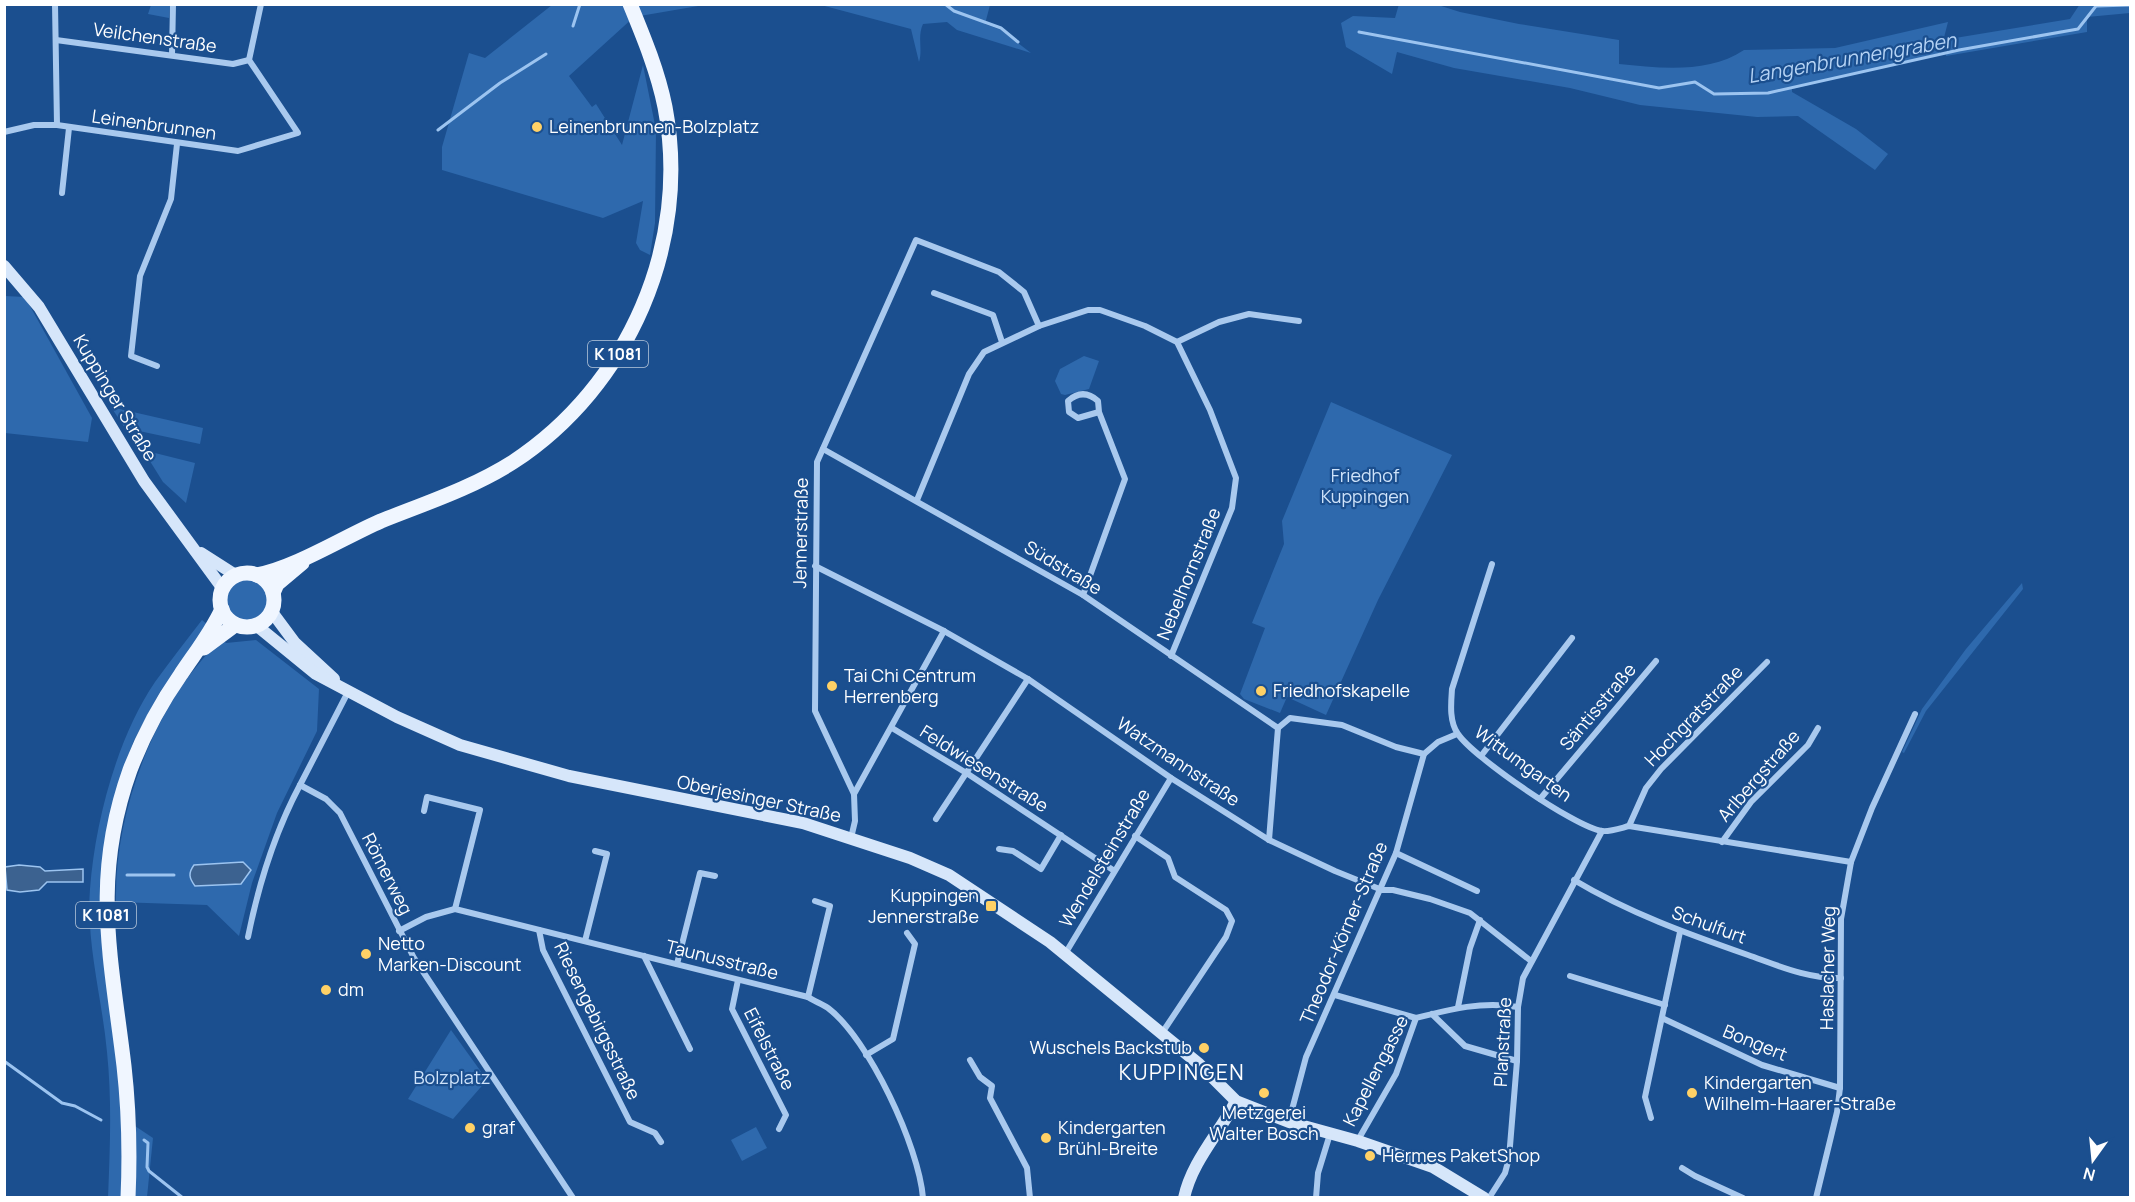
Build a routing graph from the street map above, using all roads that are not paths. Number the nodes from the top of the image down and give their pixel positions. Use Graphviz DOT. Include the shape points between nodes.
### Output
graph roads {
  1 [pos="55,4"];
  2 [pos="173,4"];
  3 [pos="261,4"];
  4 [pos="630,4"];
  5 [pos="56,40"];
  6 [pos="172,55"];
  7 [pos="249,60"];
  8 [pos="57,125"];
  9 [pos="69,128"];
  10 [pos="4,132"];
  11 [pos="177,144"];
  12 [pos="62,193"];
  13 [pos="4,266"];
  14 [pos="934,293"];
  15 [pos="1299,321"];
  16 [pos="1039,326"];
  17 [pos="1002,342"];
  18 [pos="1177,342"];
  19 [pos="158,366"];
  20 [pos="1099,412"];
  21 [pos="823,449"];
  22 [pos="917,500"];
  23 [pos="195,549"];
  24 [pos="318,550"];
  25 [pos="1492,564"];
  26 [pos="815,566"];
  27 [pos="257,575"];
  28 [pos="237,576"];
  29 [pos="223,588"];
  30 [pos="273,593"];
  31 [pos="1083,595"];
  32 [pos="222,609"];
  33 [pos="272,612"];
  34 [pos="235,624"];
  35 [pos="257,626"];
  36 [pos="944,631"];
  37 [pos="1572,638"];
  38 [pos="197,653"];
  39 [pos="1171,656"];
  40 [pos="1656,661"];
  41 [pos="1767,662"];
  42 [pos="1028,679"];
  43 [pos="345,689"];
  44 [pos="1915,714"];
  45 [pos="892,728"];
  46 [pos="1278,728"];
  47 [pos="1818,728"];
  48 [pos="1457,734"];
  49 [pos="1424,754"];
  50 [pos="1481,756"];
  51 [pos="968,774"];
  52 [pos="1171,778"];
  53 [pos="300,785"];
  54 [pos="854,794"];
  55 [pos="1540,799"];
  56 [pos="424,811"];
  57 [pos="936,819"];
  58 [pos="1629,826"];
  59 [pos="1602,831"];
  60 [pos="1061,835"];
  61 [pos="1135,836"];
  62 [pos="850,838"];
  63 [pos="1269,840"];
  64 [pos="1722,842"];
  65 [pos="999,849"];
  66 [pos="595,851"];
  67 [pos="1396,853"];
  68 [pos="1851,862"];
  69 [pos="1113,870"];
  70 [pos="715,876"];
  71 [pos="1574,880"];
  72 [pos="1382,890"];
  73 [pos="1477,891"];
  74 [pos="815,902"];
  75 [pos="455,909"];
  76 [pos="1480,920"];
  77 [pos="539,930"];
  78 [pos="399,932"];
  79 [pos="1680,932"];
  80 [pos="907,933"];
  81 [pos="248,937"];
  82 [pos="585,940"];
  83 [pos="1065,954"];
  84 [pos="644,956"];
  85 [pos="1531,961"];
  86 [pos="677,964"];
  87 [pos="1570,976"];
  88 [pos="1841,978"];
  89 [pos="738,980"];
  90 [pos="1335,995"];
  91 [pos="808,998"];
  92 [pos="1665,1005"];
  93 [pos="1458,1007"];
  94 [pos="1518,1007"];
  95 [pos="1432,1014"];
  96 [pos="1416,1018"];
  97 [pos="1662,1018"];
  98 [pos="1162,1033"];
  99 [pos="690,1049"];
  100 [pos="866,1055"];
  101 [pos="970,1060"];
  102 [pos="1517,1061"];
  103 [pos="1840,1088"];
  104 [pos="1236,1101"];
  105 [pos="1651,1118"];
  106 [pos="1288,1122"];
  107 [pos="779,1129"];
  108 [pos="1331,1133"];
  109 [pos="1358,1141"];
  110 [pos="661,1142"];
  111 [pos="1682,1168"];
  112 [pos="1476,1196"];
  113 [pos="128,1197"];
  114 [pos="573,1197"];
  115 [pos="923,1197"];
  116 [pos="1030,1197"];
  117 [pos="1184,1197"];
  118 [pos="1316,1197"];
  119 [pos="1489,1197"];
  120 [pos="1743,1197"];
  121 [pos="1815,1197"];
  1 -- 5 [label="street"];
  2 -- 6 [label="street"];
  3 -- 7 [label="street"];
  4 -- 24 [label="main road, K 1081" via="665,107 670,179 659,258 628,339 577,408 513,462 465,488"];
  5 -- 6 [label="street, Veilchenstraße"];
  5 -- 8 [label="street"];
  6 -- 7 [label="street, Veilchenstraße" via="233,64"];
  7 -- 11 [label="street, Leinenbrunnen" via="298,133 238,151"];
  8 -- 9 [label="street, Leinenbrunnen"];
  8 -- 10 [label="street, Leinenbrunnen" via="34,125"];
  9 -- 11 [label="street, Leinenbrunnen"];
  9 -- 12 [label="street"];
  11 -- 19 [label="street" via="171,199 140,276 131,356"];
  13 -- 23 [label="main road, Kuppinger Straße" via="39,307 128,456"];
  14 -- 17 [label="street" via="993,315"];
  15 -- 18 [label="street" via="1249,314 1219,322"];
  16 -- 17 [label="street"];
  16 -- 18 [label="street" via="1075,313 1100,310"];
  16 -- 21 [label="street, Jennerstraße" via="1024,292 999,272 916,240"];
  17 -- 22 [label="street" via="984,352 969,374"];
  18 -- 39 [label="street, Nebelhornstraße" via="1210,410 1236,478 1232,508"];
  20 -- 20 [label="street" via="1098,401 1092,395 1080,394 1068,401 1069,412 1078,418"];
  20 -- 31 [label="street" via="1125,479"];
  21 -- 22 [label="street, Südstraße"];
  21 -- 26 [label="street, Jennerstraße" via="817,462"];
  22 -- 31 [label="street, Südstraße"];
  23 -- 28 [label="main road, Kuppinger Straße"];
  23 -- 29 [label="main road, Kuppinger Straße"];
  24 -- 27 [label="main road, K 1081"];
  24 -- 30 [label="main road, K 1081" via="282,579"];
  25 -- 48 [label="street, Wittumgarten" via="1452,689 1450,710"];
  26 -- 36 [label="street, Watzmannstraße"];
  26 -- 54 [label="street, Jennerstraße" via="815,711"];
  27 -- 28 [label="main road"];
  27 -- 30 [label="main road"];
  28 -- 29 [label="main road"];
  29 -- 32 [label="main road"];
  30 -- 33 [label="main road"];
  31 -- 39 [label="street, Südstraße"];
  32 -- 34 [label="main road"];
  32 -- 38 [label="main road, K 1081"];
  33 -- 35 [label="main road"];
  33 -- 43 [label="main road" via="295,643"];
  34 -- 35 [label="main road"];
  34 -- 38 [label="main road, K 1081"];
  35 -- 43 [label="main road" via="316,674"];
  36 -- 42 [label="street, Watzmannstraße"];
  36 -- 45 [label="street"];
  37 -- 50 [label="street"];
  38 -- 113 [label="main road, K 1081" via="157,710 142,740 120,802 110,852 106,933 128,1099"];
  39 -- 46 [label="street, Südstraße"];
  40 -- 55 [label="street, Säntisstraße"];
  41 -- 58 [label="street, Hochgratstraße" via="1661,769"];
  42 -- 51 [label="street"];
  42 -- 52 [label="street, Watzmannstraße"];
  43 -- 53 [label="street"];
  43 -- 62 [label="main road, Oberjesinger Straße" via="437,736 498,757 612,786 783,819"];
  44 -- 68 [label="street, Haslacher Weg"];
  45 -- 51 [label="street, Feldwiesenstraße"];
  45 -- 54 [label="street"];
  46 -- 49 [label="street" via="1290,718 1321,721"];
  46 -- 63 [label="street"];
  47 -- 64 [label="street, Arlbergstraße" via="1808,744 1751,802"];
  48 -- 49 [label="street" via="1438,742"];
  48 -- 50 [label="street, Wittumgarten"];
  49 -- 67 [label="street, Theodor-Körner-Straße"];
  50 -- 55 [label="street, Wittumgarten"];
  51 -- 57 [label="street"];
  51 -- 60 [label="street, Feldwiesenstraße"];
  52 -- 61 [label="street, Wendelsteinstraße"];
  52 -- 63 [label="street, Watzmannstraße"];
  53 -- 78 [label="street, Römerweg" via="326,799 340,813"];
  53 -- 81 [label="street" via="264,865"];
  54 -- 62 [label="street, Jennerstraße" via="855,821"];
  55 -- 59 [label="street, Wittumgarten"];
  56 -- 75 [label="street" via="427,797 480,810"];
  58 -- 59 [label="street"];
  58 -- 64 [label="street"];
  59 -- 71 [label="street, Planstraße"];
  60 -- 65 [label="street, Feldwiesenstraße" via="1041,869 1013,851"];
  60 -- 69 [label="street, Feldwiesenstraße"];
  61 -- 69 [label="street, Wendelsteinstraße"];
  61 -- 98 [label="street" via="1168,858 1175,877 1226,910 1232,921 1226,937"];
  62 -- 83 [label="main road, Oberjesinger Straße" via="949,875"];
  63 -- 72 [label="street, Watzmannstraße"];
  64 -- 68 [label="street"];
  66 -- 82 [label="street" via="607,854"];
  67 -- 72 [label="street, Theodor-Körner-Straße"];
  67 -- 73 [label="street"];
  68 -- 88 [label="street, Haslacher Weg" via="1840,919"];
  69 -- 83 [label="street, Wendelsteinstraße"];
  70 -- 86 [label="street" via="700,873"];
  71 -- 79 [label="street, Schulfurt" via="1603,898"];
  71 -- 85 [label="street, Planstraße"];
  72 -- 76 [label="street, Watzmannstraße" via="1452,905"];
  72 -- 90 [label="street, Theodor-Körner-Straße"];
  74 -- 91 [label="street" via="830,906"];
  75 -- 77 [label="street, Taunusstraße"];
  75 -- 78 [label="street, Taunusstraße" via="426,917"];
  76 -- 85 [label="street, Watzmannstraße"];
  76 -- 93 [label="street"];
  77 -- 82 [label="street, Taunusstraße"];
  77 -- 110 [label="street, Riesengebirgsstraße" via="543,950 630,1122 655,1133"];
  78 -- 114 [label="street, Römerweg"];
  79 -- 88 [label="street, Schulfurt" via="1816,978"];
  79 -- 92 [label="street"];
  80 -- 100 [label="street" via="915,944 893,1039"];
  82 -- 84 [label="street, Taunusstraße"];
  83 -- 98 [label="main road, Oberjesinger Straße"];
  84 -- 86 [label="street, Taunusstraße"];
  84 -- 99 [label="street"];
  85 -- 94 [label="street, Planstraße" via="1523,978"];
  86 -- 89 [label="street, Taunusstraße"];
  87 -- 92 [label="street"];
  88 -- 103 [label="street, Haslacher Weg"];
  89 -- 91 [label="street, Taunusstraße"];
  89 -- 107 [label="street, Eifelstraße" via="732,1009 786,1115"];
  90 -- 96 [label="street"];
  90 -- 106 [label="street, Theodor-Körner-Straße" via="1306,1057"];
  91 -- 100 [label="street, Taunusstraße" via="828,1008"];
  92 -- 97 [label="street"];
  93 -- 94 [label="street, Kapellengasse" via="1491,1003"];
  93 -- 95 [label="street, Kapellengasse"];
  94 -- 102 [label="street, Planstraße"];
  95 -- 96 [label="street, Kapellengasse"];
  95 -- 102 [label="street" via="1464,1046"];
  96 -- 109 [label="street, Kapellengasse" via="1396,1074"];
  97 -- 103 [label="street, Bongert" via="1762,1065"];
  97 -- 105 [label="street" via="1645,1097"];
  98 -- 104 [label="main road, Oberjesinger Straße"];
  100 -- 115 [label="street, Taunusstraße" via="908,1133 921,1172"];
  101 -- 116 [label="street" via="980,1077 992,1086 990,1098 1027,1168"];
  102 -- 119 [label="street, Planstraße" via="1509,1158 1505,1173"];
  103 -- 121 [label="street, Haslacher Weg"];
  104 -- 106 [label="main road"];
  104 -- 117 [label="main road" via="1200,1157"];
  106 -- 108 [label="main road"];
  108 -- 109 [label="main road"];
  108 -- 118 [label="street" via="1318,1173"];
  109 -- 112 [label="main road" via="1433,1167"];
  111 -- 120 [label="street"];
}
